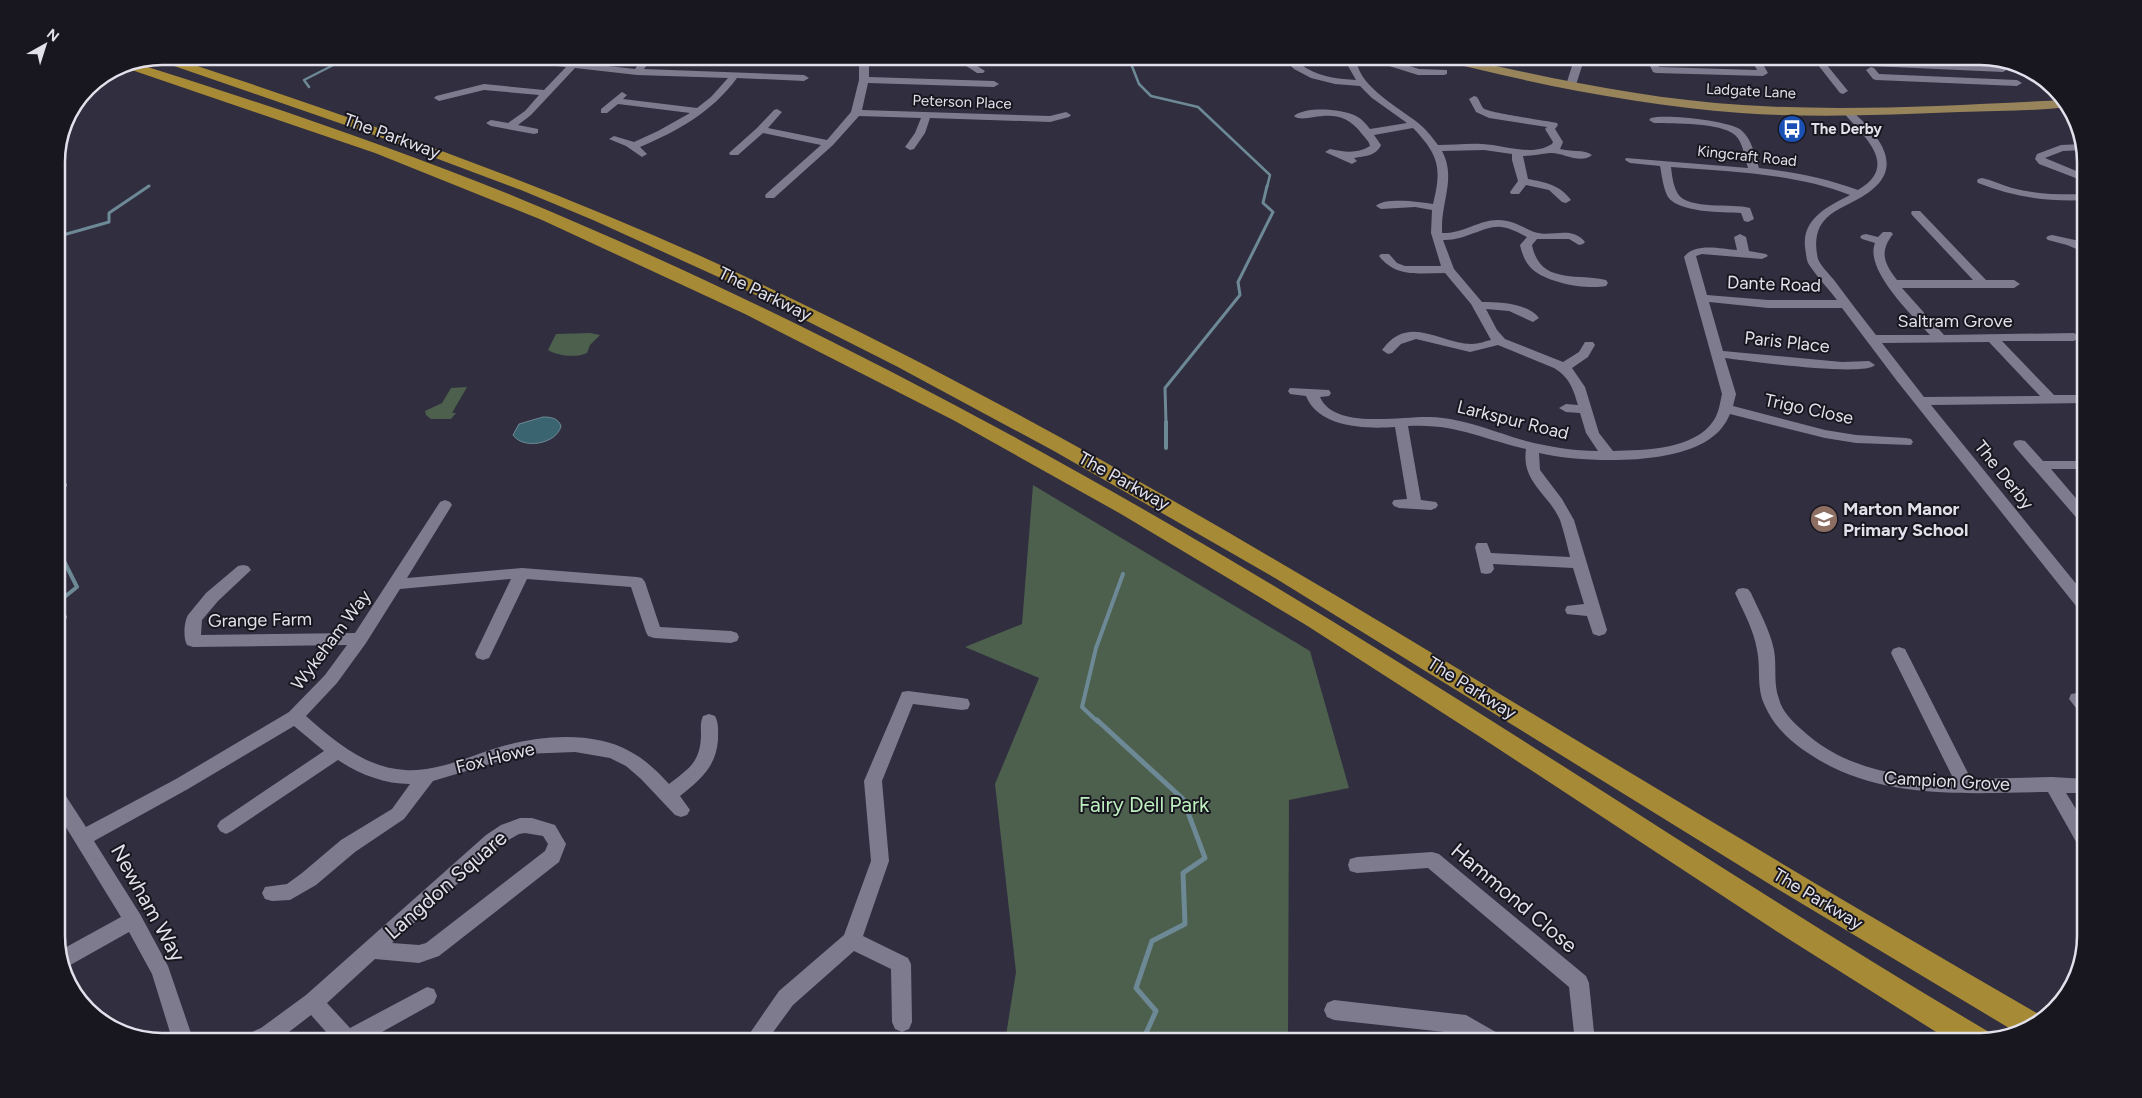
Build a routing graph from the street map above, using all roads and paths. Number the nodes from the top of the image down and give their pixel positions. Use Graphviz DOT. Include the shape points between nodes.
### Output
graph roads {
  1 [pos="202,65"];
  2 [pos="573,65"];
  3 [pos="642,65"];
  4 [pos="772,65"];
  5 [pos="864,65"];
  6 [pos="970,65"];
  7 [pos="1354,65"];
  8 [pos="1396,65"];
  9 [pos="1476,65"];
  10 [pos="1577,65"];
  11 [pos="1654,65"];
  12 [pos="1758,65"];
  13 [pos="1822,65"];
  14 [pos="1929,65"];
  15 [pos="148,66"];
  16 [pos="145,67"];
  17 [pos="1291,67"];
  18 [pos="2003,69"];
  19 [pos="1871,70"];
  20 [pos="980,71"];
  21 [pos="636,72"];
  22 [pos="1444,72"];
  23 [pos="736,75"];
  24 [pos="765,76"];
  25 [pos="804,78"];
  26 [pos="864,80"];
  27 [pos="1363,83"];
  28 [pos="994,84"];
  29 [pos="1571,86"];
  30 [pos="430,88"];
  31 [pos="1843,91"];
  32 [pos="545,93"];
  33 [pos="270,94"];
  34 [pos="439,98"];
  35 [pos="1474,99"];
  36 [pos="448,104"];
  37 [pos="2058,104"];
  38 [pos="1053,106"];
  39 [pos="698,110"];
  40 [pos="1288,111"];
  41 [pos="604,112"];
  42 [pos="777,112"];
  43 [pos="1848,112"];
  44 [pos="856,113"];
  45 [pos="1559,114"];
  46 [pos="1066,115"];
  47 [pos="1299,116"];
  48 [pos="926,117"];
  49 [pos="1654,120"];
  50 [pos="1076,121"];
  51 [pos="491,123"];
  52 [pos="1553,125"];
  53 [pos="1415,126"];
  54 [pos="509,127"];
  55 [pos="1305,127"];
  56 [pos="761,130"];
  57 [pos="534,131"];
  58 [pos="1367,133"];
  59 [pos="614,138"];
  60 [pos="829,143"];
  61 [pos="633,146"];
  62 [pos="910,147"];
  63 [pos="2076,147"];
  64 [pos="1436,148"];
  65 [pos="1553,150"];
  66 [pos="1518,151"];
  67 [pos="1330,152"];
  68 [pos="734,153"];
  69 [pos="642,154"];
  70 [pos="1587,155"];
  71 [pos="1630,160"];
  72 [pos="1665,163"];
  73 [pos="1754,170"];
  74 [pos="2077,175"];
  75 [pos="1523,181"];
  76 [pos="1982,181"];
  77 [pos="1994,186"];
  78 [pos="1515,192"];
  79 [pos="1859,194"];
  80 [pos="1981,194"];
  81 [pos="770,196"];
  82 [pos="2077,197"];
  83 [pos="1566,200"];
  84 [pos="1379,207"];
  85 [pos="1438,208"];
  86 [pos="1760,212"];
  87 [pos="1915,217"];
  88 [pos="1437,236"];
  89 [pos="1534,236"];
  90 [pos="1576,236"];
  91 [pos="1740,237"];
  92 [pos="1866,237"];
  93 [pos="2052,238"];
  94 [pos="2077,242"];
  95 [pos="1744,254"];
  96 [pos="1385,256"];
  97 [pos="1762,256"];
  98 [pos="1448,270"];
  99 [pos="1602,283"];
  100 [pos="1982,283"];
  101 [pos="1894,284"];
  102 [pos="2014,284"];
  103 [pos="1702,298"];
  104 [pos="1844,304"];
  105 [pos="1479,306"];
  106 [pos="1527,312"];
  107 [pos="2074,338"];
  108 [pos="1872,339"];
  109 [pos="1941,339"];
  110 [pos="1993,339"];
  111 [pos="1500,341"];
  112 [pos="1589,345"];
  113 [pos="1388,350"];
  114 [pos="1719,354"];
  115 [pos="1869,365"];
  116 [pos="1565,367"];
  117 [pos="1295,391"];
  118 [pos="2077,399"];
  119 [pos="2051,400"];
  120 [pos="1920,401"];
  121 [pos="1566,408"];
  122 [pos="1585,409"];
  123 [pos="1728,409"];
  124 [pos="1401,422"];
  125 [pos="1906,442"];
  126 [pos="2020,444"];
  127 [pos="1533,447"];
  128 [pos="1610,457"];
  129 [pos="2039,465"];
  130 [pos="2077,465"];
  131 [pos="1399,503"];
  132 [pos="1415,504"];
  133 [pos="445,505"];
  134 [pos="1431,505"];
  135 [pos="2077,509"];
  136 [pos="1484,558"];
  137 [pos="1579,563"];
  138 [pos="243,570"];
  139 [pos="522,573"];
  140 [pos="396,584"];
  141 [pos="1743,593"];
  142 [pos="2077,596"];
  143 [pos="1572,610"];
  144 [pos="1594,610"];
  145 [pos="1600,630"];
  146 [pos="731,637"];
  147 [pos="360,639"];
  148 [pos="1899,653"];
  149 [pos="483,654"];
  150 [pos="962,704"];
  151 [pos="295,718"];
  152 [pos="709,721"];
  153 [pos="337,752"];
  154 [pos="427,776"];
  155 [pos="2052,784"];
  156 [pos="2077,785"];
  157 [pos="1966,786"];
  158 [pos="668,795"];
  159 [pos="65,808"];
  160 [pos="681,810"];
  161 [pos="226,826"];
  162 [pos="2077,827"];
  163 [pos="84,837"];
  164 [pos="1357,865"];
  165 [pos="272,893"];
  166 [pos="133,920"];
  167 [pos="852,940"];
  168 [pos="370,950"];
  169 [pos="1907,953"];
  170 [pos="67,957"];
  171 [pos="427,996"];
  172 [pos="312,1002"];
  173 [pos="1334,1010"];
  174 [pos="2034,1017"];
  175 [pos="902,1022"];
  176 [pos="2025,1022"];
  177 [pos="181,1033"];
  178 [pos="271,1033"];
  179 [pos="339,1033"];
  180 [pos="360,1033"];
  181 [pos="760,1033"];
  182 [pos="1479,1033"];
  183 [pos="1584,1033"];
  184 [pos="1964,1033"];
  1 -- 33 [label="highway" via="242,79"];
  2 -- 21 [label="street"];
  2 -- 32 [label="street"];
  3 -- 21 [label="street"];
  4 -- 24 [label="street"];
  5 -- 26 [label="street"];
  6 -- 20 [label="street"];
  7 -- 27 [label="street"];
  8 -- 22 [label="street" via="1418,72"];
  9 -- 29 [label="main road, Ladgate Lane"];
  10 -- 29 [label="street"];
  11 -- 12 [label="street" via="1656,70 1763,73"];
  13 -- 31 [label="street"];
  14 -- 18 [label="street"];
  15 -- 33 [label="highway, The Parkway"];
  16 -- 184 [label="highway, The Parkway" via="533,210 707,288 919,393 1119,503 1276,597 1411,680 1867,975"];
  17 -- 27 [label="street" via="1341,83"];
  18 -- 19 [label="street" via="2020,86 1876,77"];
  21 -- 23 [label="street"];
  23 -- 24 [label="street"];
  23 -- 39 [label="street" via="717,96"];
  24 -- 25 [label="street"];
  26 -- 28 [label="street"];
  26 -- 44 [label="street"];
  27 -- 53 [label="street"];
  29 -- 43 [label="main road, Ladgate Lane" via="1711,106"];
  30 -- 34 [label="street"];
  32 -- 34 [label="street" via="484,87"];
  32 -- 54 [label="street" via="528,114"];
  33 -- 169 [label="highway, The Parkway" via="455,159 633,232 740,280 924,373 1086,460 1281,572"];
  34 -- 36 [label="street"];
  35 -- 52 [label="street" via="1479,110 1489,115"];
  37 -- 43 [label="main road, Ladgate Lane"];
  38 -- 46 [label="street"];
  39 -- 41 [label="street" via="620,97"];
  39 -- 61 [label="street" via="678,126"];
  40 -- 47 [label="street"];
  42 -- 56 [label="street"];
  43 -- 79 [label="street, The Derby" via="1877,143 1882,162 1879,176"];
  44 -- 48 [label="street, Peterson Place"];
  44 -- 60 [label="street"];
  45 -- 52 [label="street"];
  46 -- 48 [label="street, Peterson Place" via="1050,119"];
  46 -- 50 [label="street"];
  47 -- 55 [label="street"];
  47 -- 58 [label="street" via="1340,114 1358,122"];
  48 -- 62 [label="street"];
  49 -- 73 [label="street" via="1732,129 1741,136"];
  51 -- 54 [label="street"];
  52 -- 65 [label="street" via="1551,133 1558,142"];
  53 -- 58 [label="street"];
  53 -- 64 [label="street"];
  54 -- 57 [label="street"];
  56 -- 60 [label="street"];
  56 -- 68 [label="street"];
  58 -- 67 [label="street" via="1376,145 1372,151 1350,159"];
  59 -- 61 [label="street"];
  60 -- 81 [label="street"];
  61 -- 69 [label="street"];
  63 -- 74 [label="street" via="2061,148 2040,159"];
  64 -- 66 [label="street" via="1482,146"];
  64 -- 85 [label="street" via="1445,168 1445,183"];
  65 -- 66 [label="street"];
  65 -- 70 [label="street" via="1568,155"];
  66 -- 75 [label="street"];
  71 -- 72 [label="street, Kingcraft Road"];
  72 -- 73 [label="street, Kingcraft Road"];
  72 -- 86 [label="street" via="1673,195 1679,201 1747,215"];
  73 -- 79 [label="street, Kingcraft Road" via="1805,177"];
  75 -- 78 [label="street"];
  75 -- 83 [label="street" via="1550,186"];
  76 -- 77 [label="street"];
  77 -- 80 [label="street"];
  77 -- 82 [label="street" via="2043,196"];
  79 -- 104 [label="street, The Derby" via="1827,211 1819,219 1810,238 1813,261"];
  84 -- 85 [label="street" via="1415,204"];
  85 -- 88 [label="street"];
  87 -- 100 [label="street"];
  88 -- 89 [label="street" via="1455,237 1499,223"];
  88 -- 98 [label="street"];
  89 -- 90 [label="street"];
  89 -- 99 [label="street" via="1526,245 1526,253 1547,274 1582,287"];
  91 -- 95 [label="street"];
  92 -- 101 [label="street" via="1884,237 1878,252 1879,260"];
  93 -- 94 [label="street"];
  95 -- 97 [label="street"];
  95 -- 103 [label="street" via="1701,251 1692,254 1690,258"];
  96 -- 98 [label="street" via="1394,272"];
  98 -- 105 [label="street"];
  100 -- 101 [label="street"];
  100 -- 102 [label="street"];
  101 -- 109 [label="street"];
  103 -- 104 [label="street, Dante Road" via="1768,304"];
  103 -- 114 [label="street"];
  104 -- 108 [label="street, The Derby"];
  105 -- 106 [label="street" via="1507,306"];
  105 -- 111 [label="street"];
  107 -- 110 [label="street, Saltram Grove" via="2042,343"];
  108 -- 109 [label="street, Saltram Grove"];
  108 -- 120 [label="street, The Derby"];
  109 -- 110 [label="street, Saltram Grove"];
  110 -- 119 [label="street"];
  111 -- 113 [label="street" via="1473,349 1399,332"];
  111 -- 116 [label="street"];
  112 -- 116 [label="street" via="1584,354"];
  114 -- 115 [label="street, Paris Place" via="1856,371"];
  114 -- 123 [label="street" via="1729,394"];
  116 -- 122 [label="street" via="1573,376"];
  117 -- 124 [label="street, Larkspur Road" via="1318,392 1312,398 1322,409 1340,419 1363,424"];
  118 -- 119 [label="street"];
  119 -- 120 [label="street" via="1971,406"];
  120 -- 142 [label="street, The Derby"];
  121 -- 122 [label="street"];
  122 -- 128 [label="street" via="1591,430"];
  123 -- 125 [label="street, Trigo Close" via="1825,434 1878,434"];
  123 -- 128 [label="street, Larkspur Road" via="1712,431 1691,445"];
  124 -- 127 [label="street, Larkspur Road" via="1455,424"];
  124 -- 132 [label="street"];
  126 -- 129 [label="street"];
  127 -- 128 [label="street, Larkspur Road"];
  127 -- 137 [label="street" via="1533,471 1567,520"];
  129 -- 130 [label="street"];
  129 -- 135 [label="street"];
  131 -- 132 [label="street"];
  132 -- 134 [label="street"];
  133 -- 140 [label="street, Wykeham Way"];
  136 -- 137 [label="street"];
  137 -- 144 [label="street"];
  138 -- 147 [label="street, Grange Farm" via="212,597 194,619 192,641"];
  139 -- 140 [label="street"];
  139 -- 146 [label="street" via="638,582 654,632"];
  139 -- 149 [label="street"];
  140 -- 147 [label="street, Wykeham Way"];
  141 -- 157 [label="street, Campion Grove" via="1766,652 1766,687 1780,718 1793,732 1818,753 1872,777"];
  143 -- 144 [label="street"];
  144 -- 145 [label="street"];
  147 -- 151 [label="street, Wykeham Way" via="331,679"];
  148 -- 157 [label="street"];
  150 -- 167 [label="street" via="908,697 873,781 880,861"];
  151 -- 153 [label="street, Fox Howe"];
  151 -- 163 [label="street, Wykeham Way"];
  152 -- 158 [label="street" via="710,746 703,767"];
  153 -- 154 [label="street, Fox Howe" via="364,768 396,777"];
  153 -- 161 [label="street"];
  154 -- 158 [label="street, Fox Howe" via="524,747 575,745 610,750 624,756"];
  154 -- 165 [label="street" via="398,814 348,846 290,892"];
  155 -- 156 [label="street, Campion Grove"];
  155 -- 157 [label="street, Campion Grove"];
  155 -- 162 [label="street"];
  158 -- 160 [label="street, Fox Howe"];
  159 -- 163 [label="street, Newham Way"];
  163 -- 166 [label="street, Newham Way"];
  164 -- 183 [label="street, Hammond Close" via="1432,860 1579,983"];
  166 -- 170 [label="street"];
  166 -- 177 [label="street, Newham Way" via="161,972"];
  167 -- 175 [label="street" via="901,964"];
  167 -- 181 [label="street" via="786,998"];
  168 -- 168 [label="street, Langdon Square" via="420,954 432,950 552,856 557,844 549,830 530,824 512,828 493,840"];
  168 -- 172 [label="street, Langdon Square"];
  169 -- 174 [label="highway"];
  169 -- 176 [label="highway, The Parkway"];
  171 -- 180 [label="street"];
  172 -- 178 [label="street, Langdon Square"];
  172 -- 179 [label="street"];
  173 -- 182 [label="street" via="1466,1025"];
}
